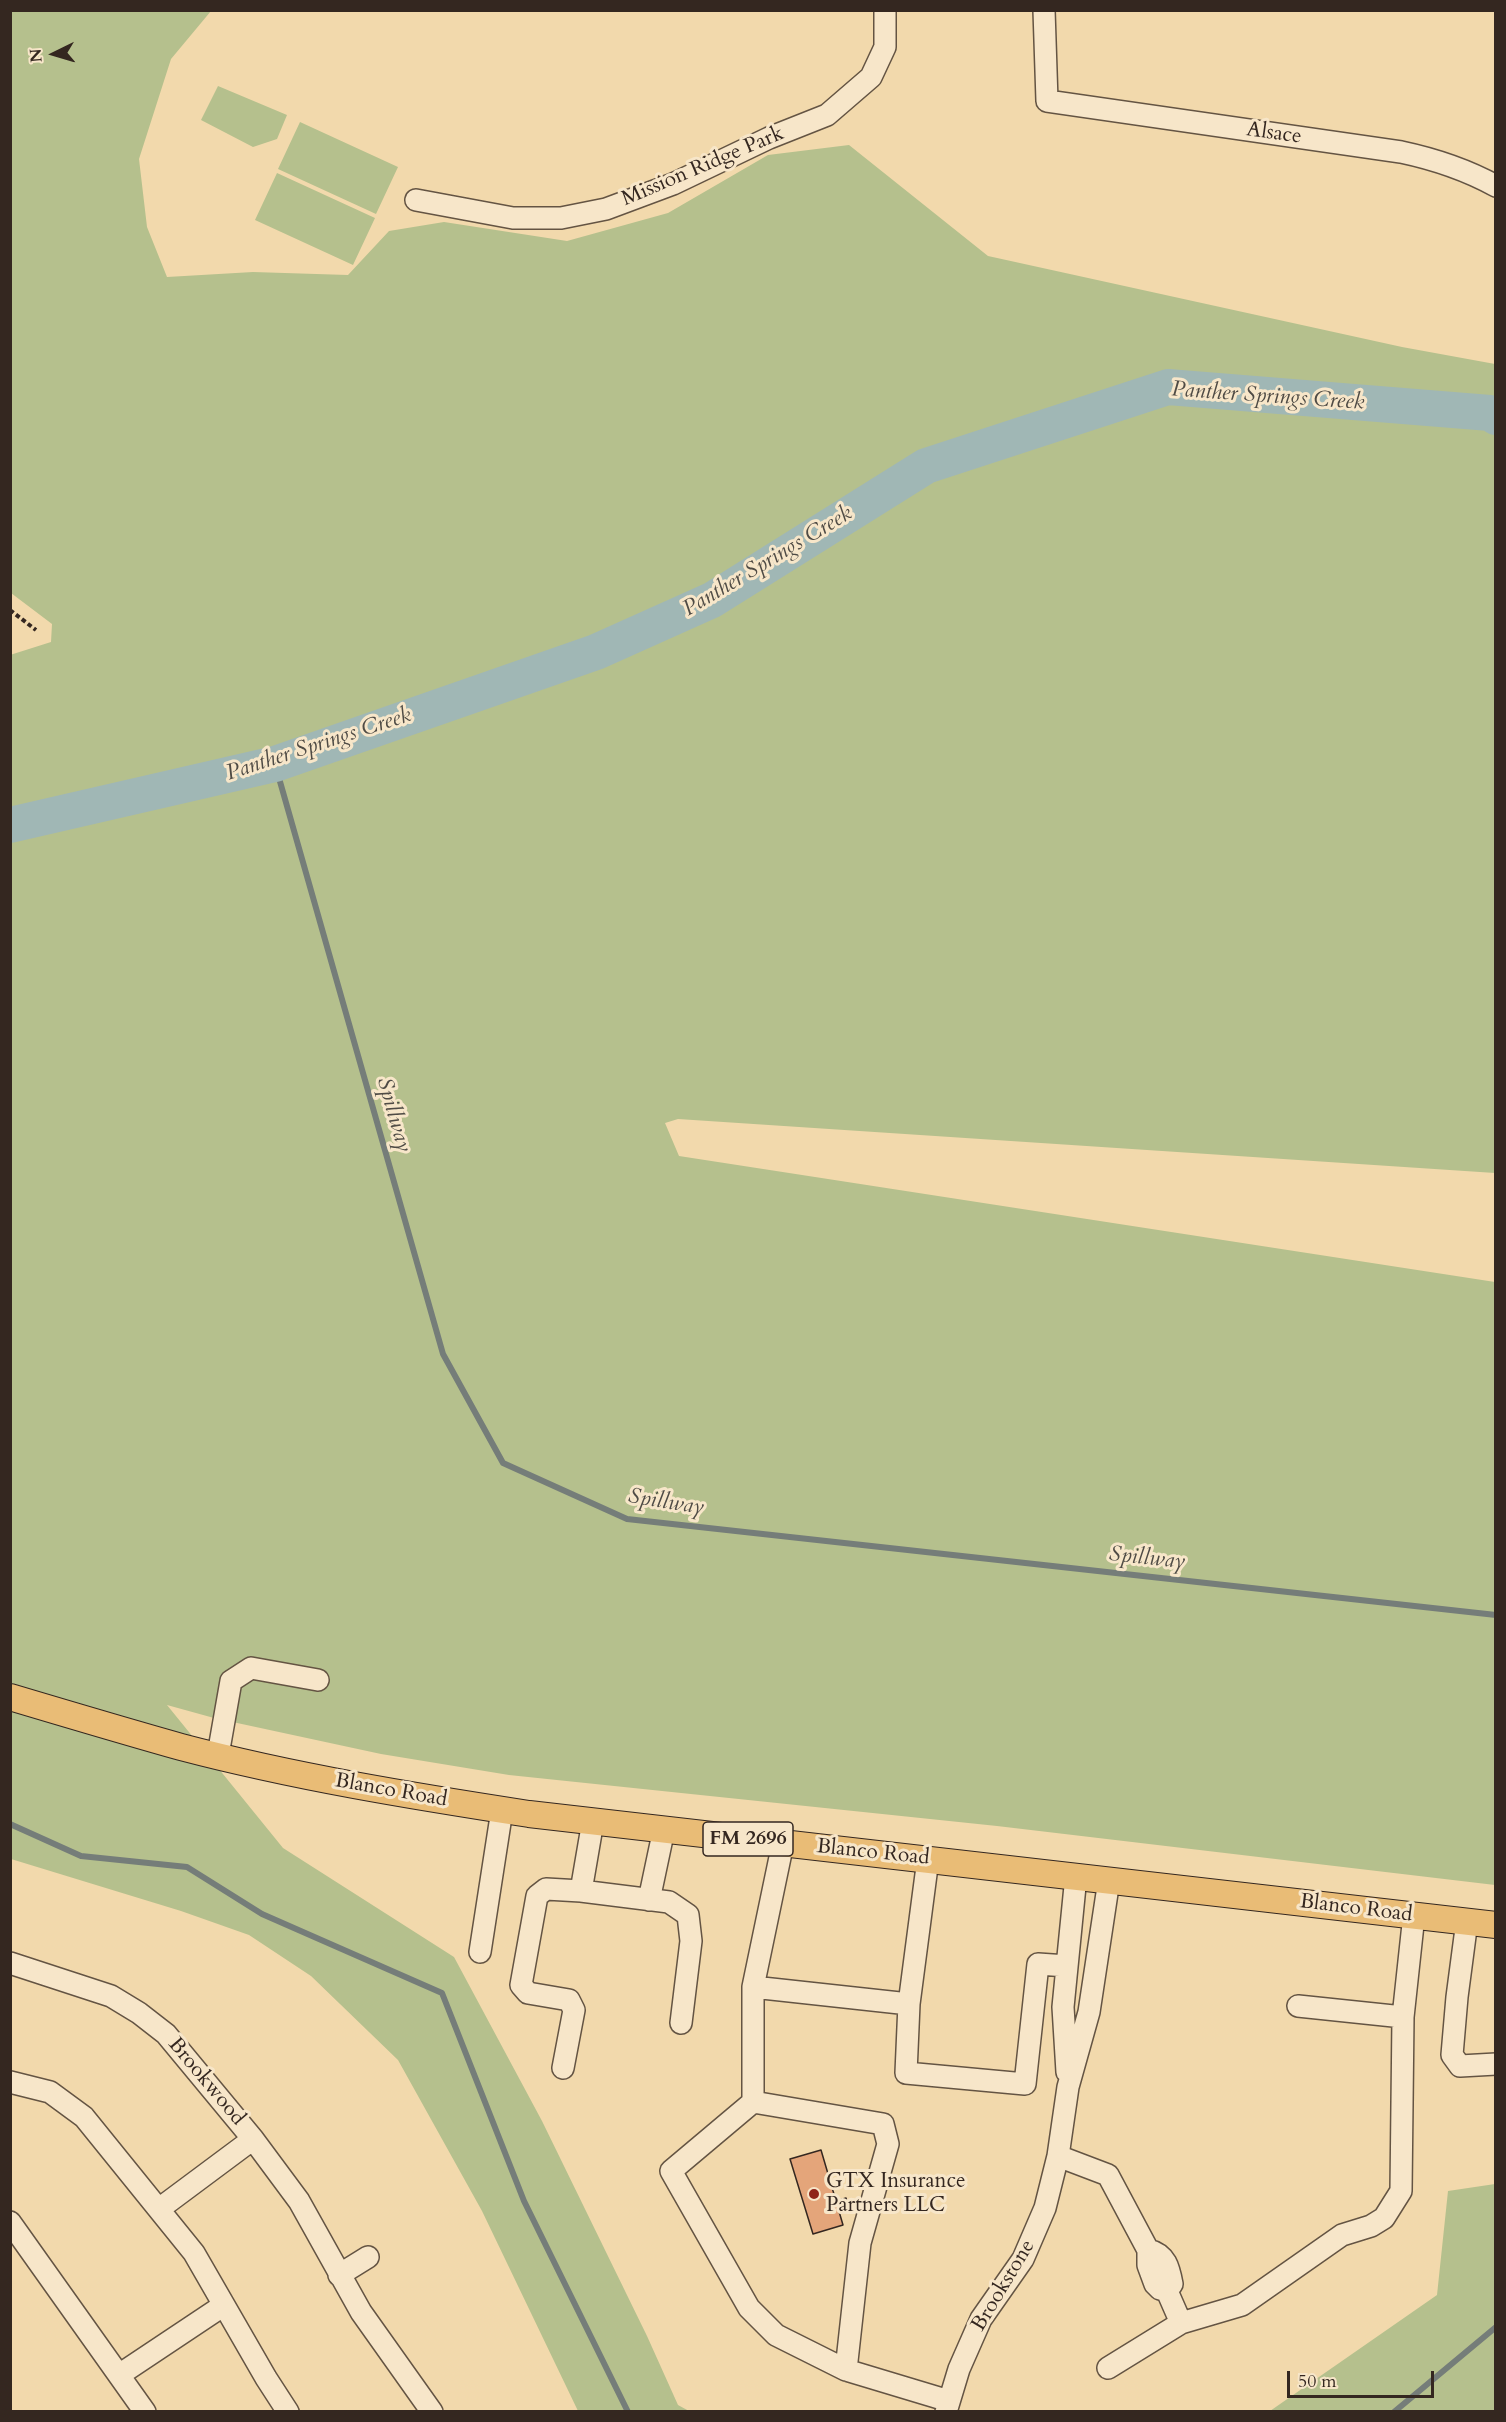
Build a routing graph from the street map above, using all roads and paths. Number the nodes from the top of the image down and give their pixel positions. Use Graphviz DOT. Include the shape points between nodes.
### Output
graph roads {
  1 [pos="885,10"];
  2 [pos="1044,10"];
  3 [pos="1496,186"];
  4 [pos="416,200"];
  5 [pos="10,610"];
  6 [pos="36,630"];
  7 [pos="318,1680"];
  8 [pos="13,1703"];
  9 [pos="218,1755"];
  10 [pos="502,1810"];
  11 [pos="593,1821"];
  12 [pos="664,1829"];
  13 [pos="783,1843"];
  14 [pos="928,1859"];
  15 [pos="1076,1876"];
  16 [pos="1109,1880"];
  17 [pos="581,1891"];
  18 [pos="649,1900"];
  19 [pos="1414,1915"];
  20 [pos="1467,1921"];
  21 [pos="1496,1925"];
  22 [pos="480,1952"];
  23 [pos="10,1963"];
  24 [pos="1067,1966"];
  25 [pos="753,1987"];
  26 [pos="909,2004"];
  27 [pos="1298,2006"];
  28 [pos="1403,2017"];
  29 [pos="681,2023"];
  30 [pos="1496,2064"];
  31 [pos="563,2068"];
  32 [pos="10,2082"];
  33 [pos="1068,2087"];
  34 [pos="753,2102"];
  35 [pos="253,2139"];
  36 [pos="1058,2156"];
  37 [pos="159,2209"];
  38 [pos="10,2222"];
  39 [pos="368,2257"];
  40 [pos="339,2275"];
  41 [pos="224,2305"];
  42 [pos="1181,2323"];
  43 [pos="1108,2368"];
  44 [pos="846,2370"];
  45 [pos="119,2375"];
  46 [pos="947,2406"];
  47 [pos="145,2412"];
  48 [pos="288,2412"];
  49 [pos="432,2412"];
  1 -- 4 [label="street, Mission Ridge Park" via="885,47 872,77 827,115 674,184 606,208 561,218 513,218"];
  2 -- 3 [label="street, Alsace" via="1047,101 1401,152 1458,168"];
  5 -- 6 [label="path"];
  7 -- 9 [label="street" via="251,1668 231,1681"];
  8 -- 9 [label="main road, Blanco Road / FM 2696"];
  9 -- 10 [label="main road, Blanco Road / FM 2696" via="418,1797"];
  10 -- 11 [label="main road, Blanco Road / FM 2696"];
  10 -- 22 [label="street"];
  11 -- 12 [label="main road, Blanco Road / FM 2696"];
  11 -- 17 [label="street"];
  12 -- 13 [label="main road, Blanco Road / FM 2696"];
  12 -- 18 [label="street"];
  13 -- 14 [label="main road, Blanco Road / FM 2696"];
  13 -- 25 [label="street"];
  14 -- 15 [label="main road, Blanco Road / FM 2696"];
  14 -- 26 [label="street"];
  15 -- 16 [label="main road, Blanco Road / FM 2696"];
  15 -- 24 [label="street, Brookstone"];
  16 -- 19 [label="main road, Blanco Road / FM 2696"];
  16 -- 33 [label="street, Brookstone" via="1089,2012"];
  17 -- 18 [label="street"];
  17 -- 31 [label="street" via="546,1889 537,1896 521,1985 528,1993 569,2000 574,2010"];
  18 -- 29 [label="street" via="669,1902 688,1915 691,1941"];
  19 -- 20 [label="main road, Blanco Road / FM 2696"];
  19 -- 28 [label="street"];
  20 -- 21 [label="main road, Blanco Road / FM 2696"];
  20 -- 30 [label="street" via="1452,2055 1460,2066"];
  23 -- 35 [label="street, Brookwood" via="111,1996 139,2013 166,2034"];
  24 -- 26 [label="street" via="1038,1964 1025,2084 906,2073"];
  24 -- 33 [label="street, Brookstone" via="1063,2007"];
  25 -- 26 [label="street"];
  25 -- 34 [label="street"];
  27 -- 28 [label="street"];
  28 -- 42 [label="street" via="1401,2191 1384,2218 1342,2235 1242,2305"];
  32 -- 37 [label="street" via="50,2092 84,2117"];
  33 -- 36 [label="street, Brookstone"];
  34 -- 44 [label="street" via="671,2171 749,2308 776,2335"];
  34 -- 44 [label="street" via="883,2124 888,2144 860,2243"];
  35 -- 37 [label="street"];
  35 -- 40 [label="street, Brookwood" via="298,2201"];
  36 -- 42 [label="street" via="1108,2175 1148,2250 1164,2259 1172,2284 1167,2291"];
  36 -- 46 [label="street, Brookstone" via="1035,2235 981,2319"];
  37 -- 41 [label="street" via="194,2253"];
  38 -- 45 [label="street"];
  39 -- 40 [label="street"];
  40 -- 49 [label="street, Brookwood"];
  41 -- 45 [label="street"];
  41 -- 48 [label="street"];
  42 -- 43 [label="street"];
  44 -- 46 [label="street"];
  45 -- 47 [label="street"];
}
